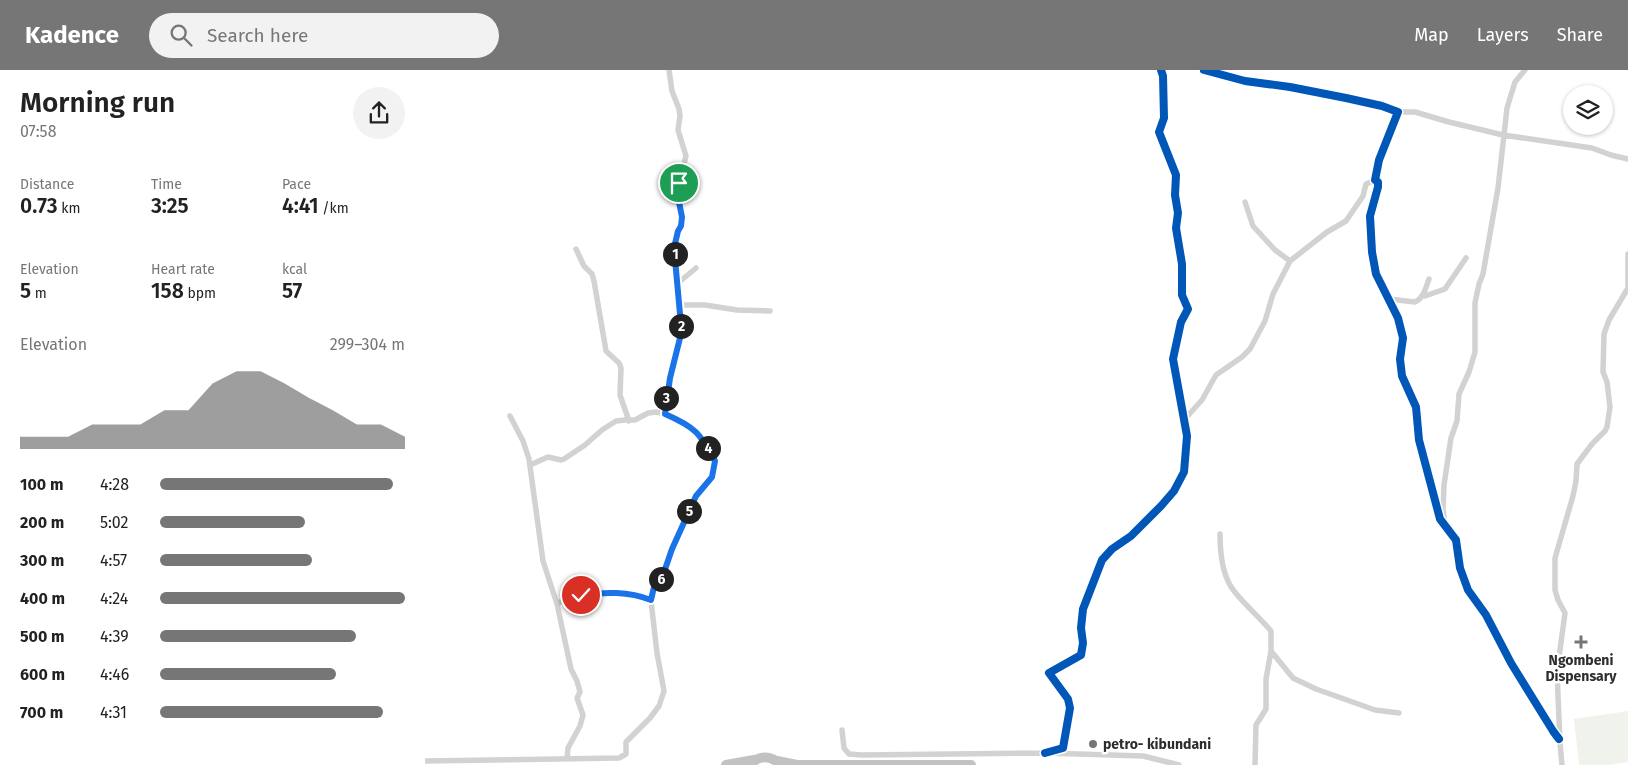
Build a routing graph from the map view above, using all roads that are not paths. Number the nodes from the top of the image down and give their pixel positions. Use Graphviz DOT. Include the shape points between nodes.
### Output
graph roads {
  1 [pos="669,70"];
  2 [pos="1161,70"];
  3 [pos="1205,70"];
  4 [pos="1525,70"];
  5 [pos="1398,112"];
  6 [pos="1503,135"];
  7 [pos="1628,158"];
  8 [pos="1375,180"];
  9 [pos="1245,202"];
  10 [pos="576,249"];
  11 [pos="1628,254"];
  12 [pos="1466,258"];
  13 [pos="1289,261"];
  14 [pos="697,268"];
  15 [pos="1429,279"];
  16 [pos="678,283"];
  17 [pos="1423,295"];
  18 [pos="1389,299"];
  19 [pos="678,305"];
  20 [pos="771,311"];
  21 [pos="665,414"];
  22 [pos="510,416"];
  23 [pos="629,420"];
  24 [pos="1183,421"];
  25 [pos="530,465"];
  26 [pos="1446,526"];
  27 [pos="1220,534"];
  28 [pos="651,600"];
  29 [pos="557,604"];
  30 [pos="1271,651"];
  31 [pos="1399,713"];
  32 [pos="842,730"];
  33 [pos="1559,738"];
  34 [pos="1045,753"];
  35 [pos="567,759"];
  36 [pos="425,761"];
  37 [pos="752,763"];
  38 [pos="779,763"];
  39 [pos="726,765"];
  40 [pos="971,765"];
  41 [pos="1179,765"];
  42 [pos="1255,765"];
  43 [pos="1562,765"];
  1 -- 16 [label="street" via="671,91 680,116 677,130 687,156 677,192 682,217 674,248"];
  2 -- 24 [label="street" via="1164,118 1159,132 1177,175 1177,228 1183,295 1188,309 1181,322 1173,359"];
  3 -- 5 [label="street" via="1245,81 1346,98"];
  4 -- 6 [label="street" via="1515,82"];
  5 -- 6 [label="street" via="1415,112"];
  5 -- 8 [label="street" via="1379,160"];
  6 -- 7 [label="street" via="1592,148"];
  6 -- 26 [label="street" via="1498,188 1475,303 1475,352 1459,394 1444,486"];
  8 -- 13 [label="street" via="1365,184 1363,196 1346,221"];
  8 -- 18 [label="street" via="1378,187 1370,216 1372,252 1376,274"];
  9 -- 13 [label="street" via="1253,226"];
  10 -- 23 [label="street" via="595,281 606,351 621,368 620,394"];
  11 -- 33 [label="street" via="1628,288 1604,334 1603,372 1609,407 1607,427 1577,464 1573,496 1555,558 1555,590 1565,613 1557,672"];
  12 -- 17 [label="street" via="1445,289"];
  13 -- 24 [label="street" via="1250,349 1216,374 1202,400"];
  14 -- 16 [label="street"];
  15 -- 17 [label="street"];
  16 -- 19 [label="street"];
  17 -- 18 [label="street" via="1415,302"];
  18 -- 26 [label="street" via="1403,338 1402,376 1416,407 1419,440 1440,519"];
  19 -- 20 [label="street"];
  19 -- 21 [label="street" via="680,338"];
  21 -- 23 [label="street" via="648,413"];
  21 -- 28 [label="street" via="697,432 715,461 712,477 696,496"];
  22 -- 25 [label="street" via="523,441"];
  23 -- 25 [label="street" via="616,421 564,459 548,456"];
  24 -- 34 [label="street" via="1187,436 1186,457 1184,472 1174,491 1131,536 1105,555 1083,610 1081,655 1049,673 1068,699 1070,708 1063,748"];
  25 -- 29 [label="street" via="543,561"];
  26 -- 33 [label="street" via="1456,540 1460,568 1468,590"];
  27 -- 30 [label="street" via="1220,547 1231,587 1271,631"];
  28 -- 29 [label="street" via="603,593 567,598"];
  28 -- 35 [label="street" via="663,691 659,706 626,742 626,754 619,758"];
  29 -- 35 [label="street" via="583,715 568,748"];
  30 -- 31 [label="street" via="1293,678 1375,710"];
  30 -- 42 [label="street" via="1266,679 1267,709 1256,725"];
  32 -- 34 [label="street" via="849,754"];
  33 -- 43 [label="street"];
  34 -- 41 [label="street" via="1143,756"];
  35 -- 36 [label="street"];
  37 -- 38 [label="highway" via="766,757"];
  37 -- 39 [label="highway"];
  38 -- 40 [label="highway"];
}
